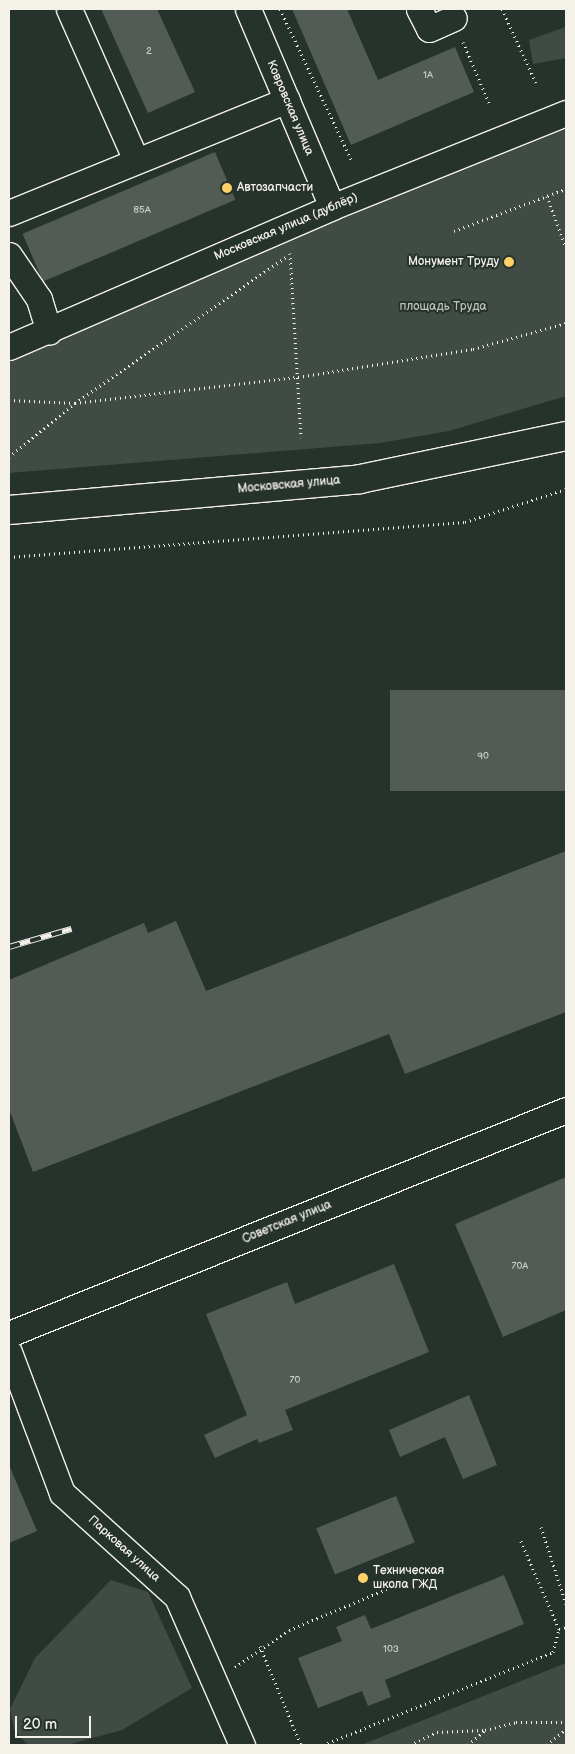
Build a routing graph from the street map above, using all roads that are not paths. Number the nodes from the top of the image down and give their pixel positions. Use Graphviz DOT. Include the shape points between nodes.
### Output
graph roads {
  1 [pos="68,9"];
  2 [pos="248,9"];
  3 [pos="419,9"];
  4 [pos="454,18"];
  5 [pos="287,100"];
  6 [pos="566,113"];
  7 [pos="136,160"];
  8 [pos="332,207"];
  9 [pos="9,213"];
  10 [pos="9,256"];
  11 [pos="50,331"];
  12 [pos="9,347"];
  13 [pos="566,436"];
  14 [pos="9,510"];
  15 [pos="566,1110"];
  16 [pos="9,1334"];
  17 [pos="9,1352"];
  18 [pos="242,1745"];
  1 -- 7 [label="street"];
  2 -- 5 [label="street, Ковровская улица"];
  3 -- 4 [label="street" via="428,29"];
  5 -- 7 [label="street"];
  5 -- 8 [label="street, Ковровская улица"];
  6 -- 8 [label="street, Московская улица (дублёр)"];
  7 -- 9 [label="street"];
  8 -- 11 [label="street, Московская улица (дублёр)"];
  10 -- 11 [label="street" via="39,299"];
  11 -- 12 [label="street, Московская улица (дублёр)"];
  13 -- 14 [label="main road, Московская улица" via="360,479"];
  15 -- 16 [label="street, Советская улица"];
  17 -- 18 [label="street, Парковая улица" via="62,1493 177,1597"];
}
